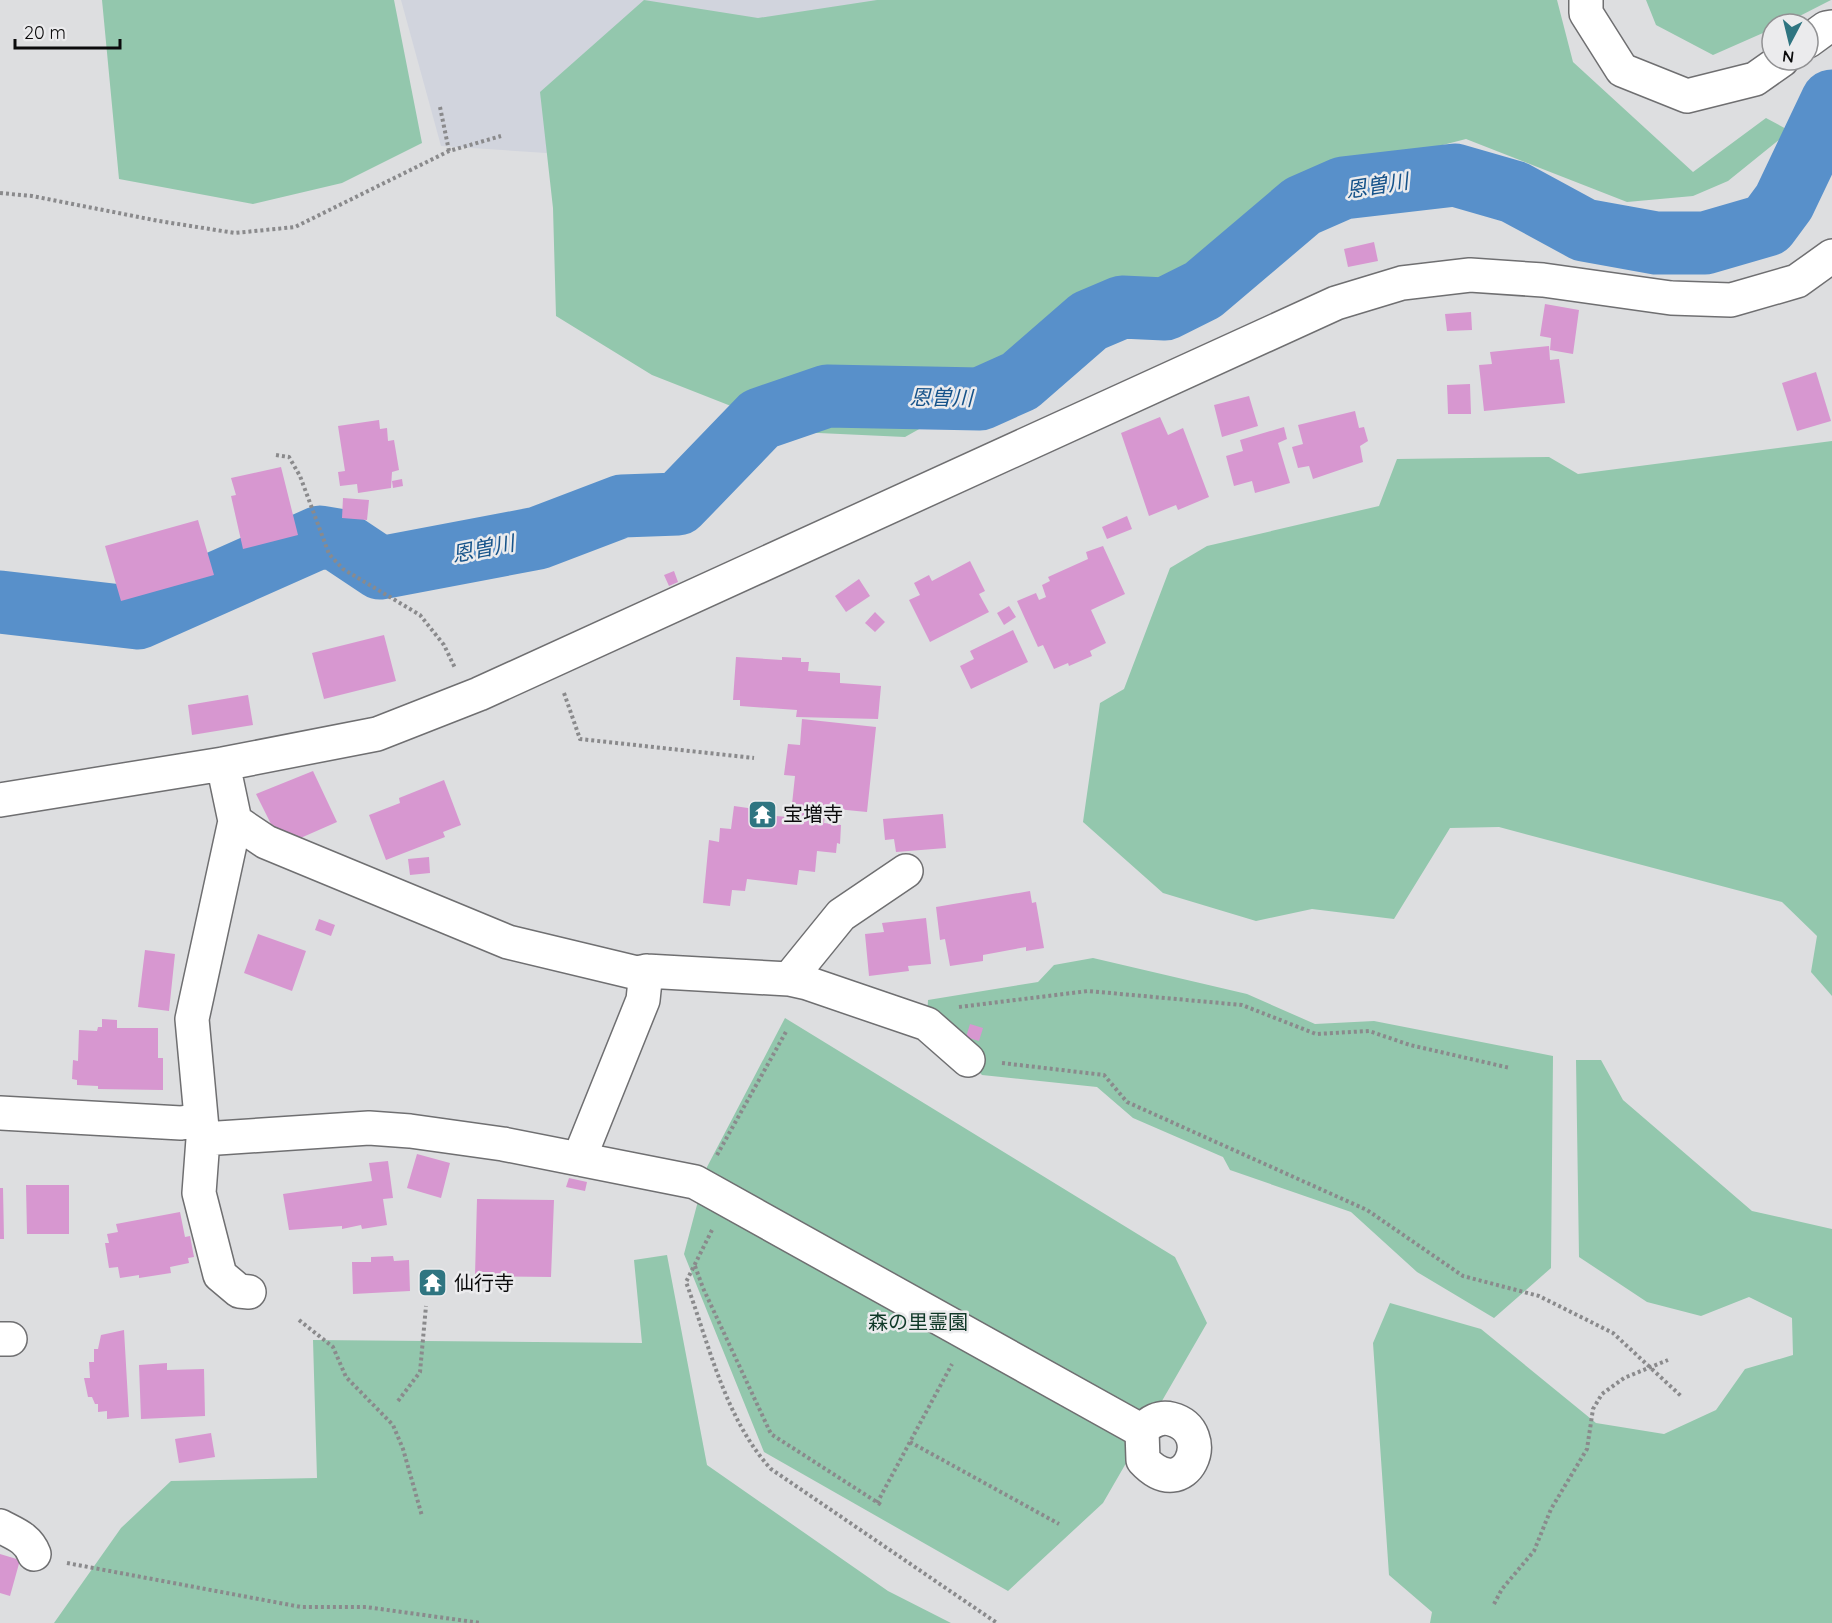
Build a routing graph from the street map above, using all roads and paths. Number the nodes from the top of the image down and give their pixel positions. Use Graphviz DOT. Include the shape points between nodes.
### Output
graph roads {
  1 [pos="1586,0"];
  2 [pos="1765,72"];
  3 [pos="440,106"];
  4 [pos="501,136"];
  5 [pos="450,151"];
  6 [pos="0,193"];
  7 [pos="1832,256"];
  8 [pos="276,455"];
  9 [pos="553,660"];
  10 [pos="469,698"];
  11 [pos="754,758"];
  12 [pos="223,764"];
  13 [pos="0,800"];
  14 [pos="235,821"];
  15 [pos="906,871"];
  16 [pos="646,971"];
  17 [pos="789,979"];
  18 [pos="900,1014"];
  19 [pos="787,1030"];
  20 [pos="968,1060"];
  21 [pos="1510,1068"];
  22 [pos="0,1113"];
  23 [pos="201,1130"];
  24 [pos="579,1159"];
  25 [pos="714,1192"];
  26 [pos="695,1265"];
  27 [pos="249,1292"];
  28 [pos="426,1306"];
  29 [pos="299,1320"];
  30 [pos="968,1334"];
  31 [pos="1668,1360"];
  32 [pos="1651,1368"];
  33 [pos="1682,1396"];
  34 [pos="398,1401"];
  35 [pos="1142,1431"];
  36 [pos="910,1442"];
  37 [pos="877,1503"];
  38 [pos="883,1506"];
  39 [pos="422,1516"];
  40 [pos="1059,1524"];
  41 [pos="0,1526"];
  42 [pos="34,1554"];
  43 [pos="1494,1604"];
  44 [pos="481,1623"];
  45 [pos="997,1623"];
  1 -- 2 [label="street" via="1586,13 1622,70 1687,96 1755,79"];
  3 -- 5 [label="path"];
  4 -- 5 [label="path"];
  5 -- 6 [label="path" via="295,227 235,233"];
  7 -- 9 [label="street" via="1797,281 1731,300 1671,298 1543,280 1470,275 1402,283 1336,303"];
  8 -- 10 [label="path" via="289,457 300,476 329,555 343,569 420,615 444,645"];
  9 -- 10 [label="street"];
  9 -- 11 [label="path" via="580,739"];
  10 -- 12 [label="street" via="378,734"];
  12 -- 13 [label="street"];
  12 -- 14 [label="street"];
  14 -- 16 [label="street" via="266,842 508,942 637,973"];
  14 -- 23 [label="street" via="192,1019"];
  15 -- 17 [label="street" via="841,915"];
  16 -- 17 [label="street"];
  16 -- 24 [label="street" via="643,1000"];
  17 -- 18 [label="street"];
  18 -- 20 [label="street" via="927,1024"];
  18 -- 21 [label="path" via="1100,992 1242,1005 1316,1034 1369,1031 1410,1045"];
  19 -- 25 [label="path"];
  20 -- 32 [label="path" via="1104,1075 1127,1102 1367,1210 1463,1276 1539,1296 1613,1333"];
  22 -- 23 [label="street" via="181,1123"];
  23 -- 24 [label="street" via="369,1128 503,1144"];
  23 -- 27 [label="street" via="199,1193 220,1275 239,1291"];
  24 -- 25 [label="street"];
  25 -- 26 [label="path"];
  25 -- 30 [label="street"];
  26 -- 37 [label="path" via="771,1434"];
  26 -- 45 [label="path" via="686,1282 730,1406 752,1449 771,1469"];
  28 -- 34 [label="path" via="420,1372"];
  29 -- 39 [label="path" via="333,1347 346,1377 393,1425 404,1449"];
  30 -- 35 [label="street"];
  30 -- 36 [label="path"];
  31 -- 32 [label="path"];
  32 -- 33 [label="path"];
  32 -- 43 [label="path" via="1624,1378 1602,1394 1593,1409 1587,1449 1551,1509 1534,1551"];
  36 -- 37 [label="path"];
  36 -- 40 [label="path"];
  37 -- 38 [label="path"];
  41 -- 42 [label="street" via="31,1544"];
  42 -- 44 [label="path" via="301,1607 366,1607"];
}
